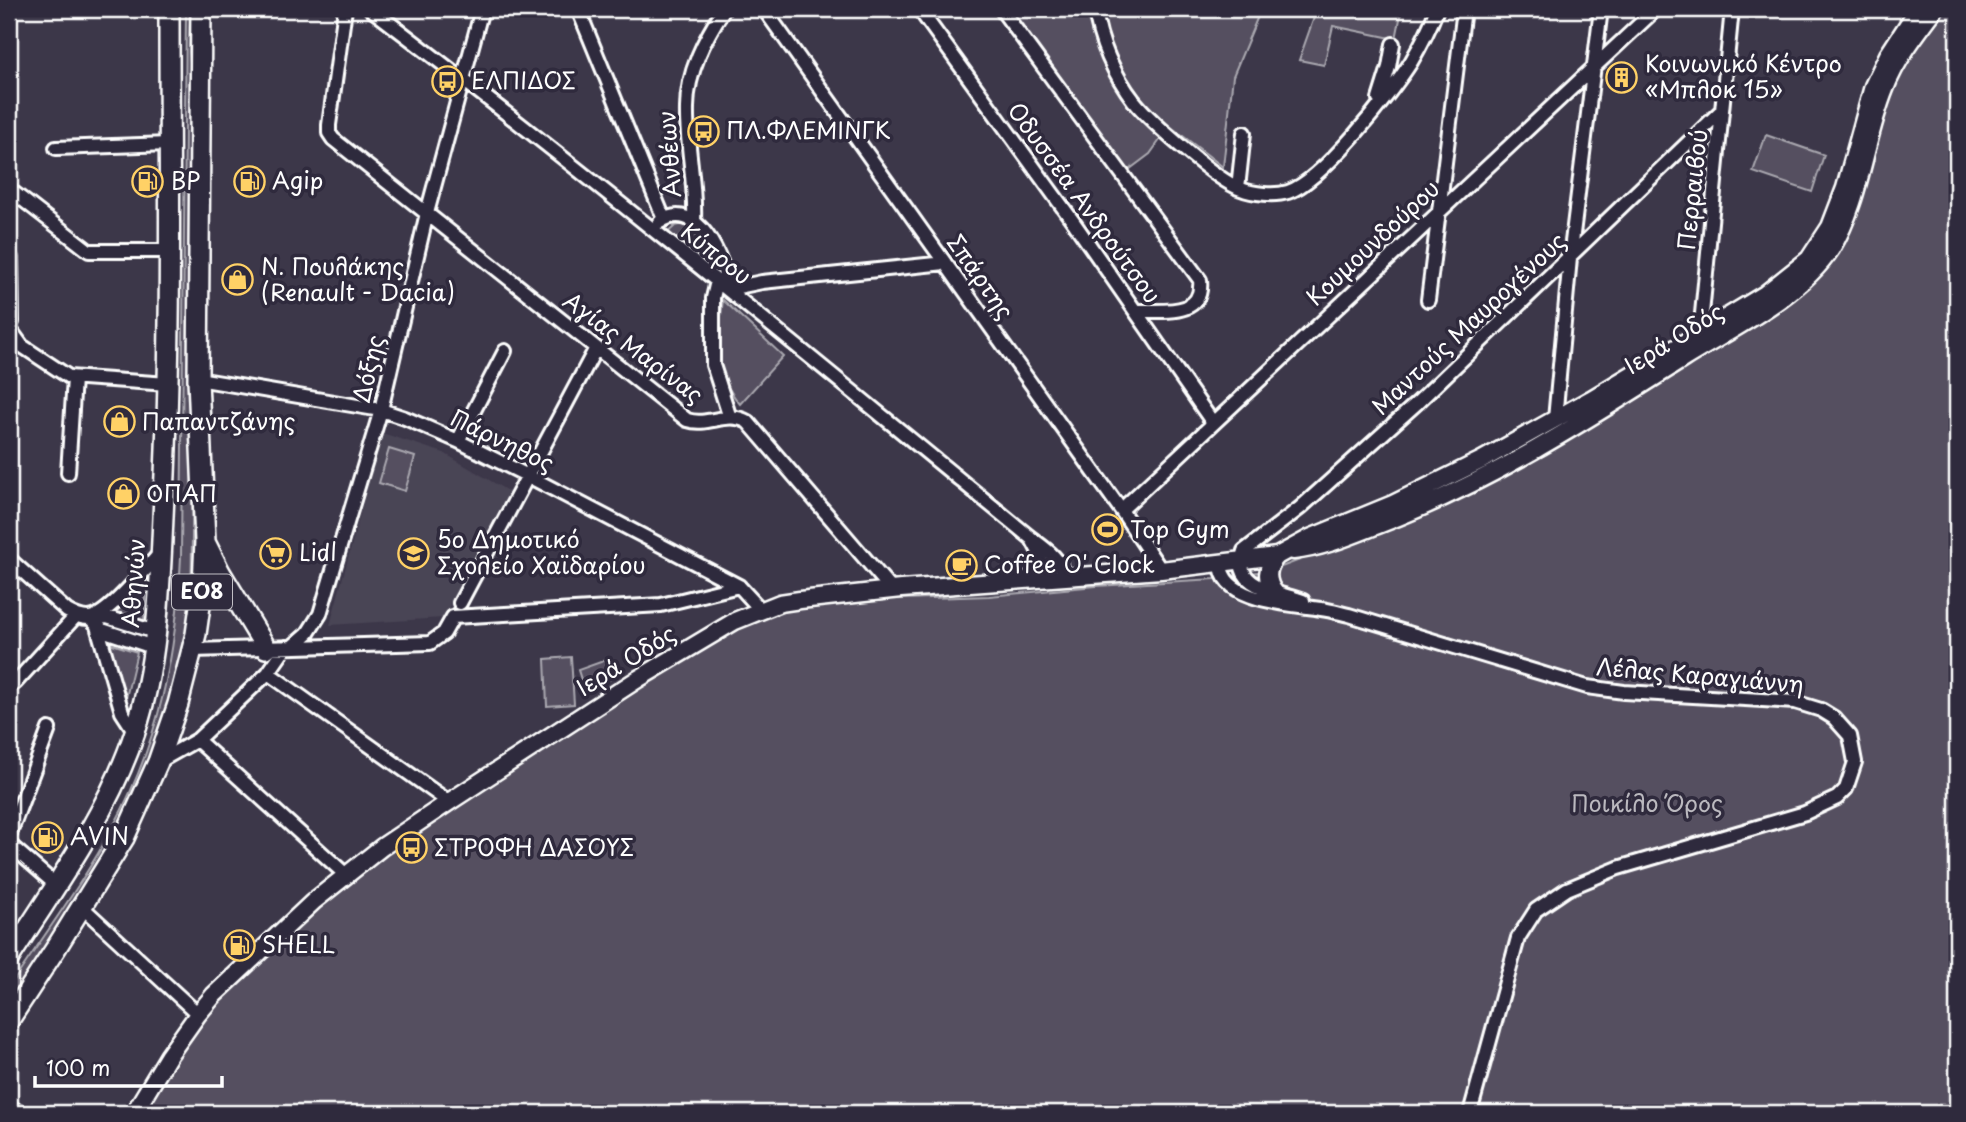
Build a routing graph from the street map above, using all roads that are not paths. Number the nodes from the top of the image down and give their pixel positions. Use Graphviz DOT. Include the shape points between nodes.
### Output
graph roads {
  1 [pos="169,9"];
  2 [pos="201,9"];
  3 [pos="345,9"];
  4 [pos="371,9"];
  5 [pos="482,9"];
  6 [pos="578,9"];
  7 [pos="724,9"];
  8 [pos="764,9"];
  9 [pos="919,9"];
  10 [pos="1001,9"];
  11 [pos="1010,9"];
  12 [pos="1095,9"];
  13 [pos="1437,9"];
  14 [pos="1464,9"];
  15 [pos="1601,9"];
  16 [pos="1656,9"];
  17 [pos="1732,9"];
  18 [pos="1918,9"];
  19 [pos="1935,9"];
  20 [pos="1011,23"];
  21 [pos="1393,44"];
  22 [pos="1593,67"];
  23 [pos="464,80"];
  24 [pos="1376,106"];
  25 [pos="1721,111"];
  26 [pos="1244,133"];
  27 [pos="169,144"];
  28 [pos="56,148"];
  29 [pos="1238,188"];
  30 [pos="9,189"];
  31 [pos="1440,210"];
  32 [pos="427,213"];
  33 [pos="664,219"];
  34 [pos="694,221"];
  35 [pos="652,229"];
  36 [pos="169,251"];
  37 [pos="9,255"];
  38 [pos="1570,258"];
  39 [pos="945,263"];
  40 [pos="717,281"];
  41 [pos="728,289"];
  42 [pos="1429,300"];
  43 [pos="1136,311"];
  44 [pos="9,327"];
  45 [pos="1700,334"];
  46 [pos="596,348"];
  47 [pos="505,351"];
  48 [pos="74,378"];
  49 [pos="198,379"];
  50 [pos="168,384"];
  51 [pos="381,410"];
  52 [pos="729,415"];
  53 [pos="1555,419"];
  54 [pos="1213,423"];
  55 [pos="458,441"];
  56 [pos="68,473"];
  57 [pos="528,476"];
  58 [pos="1121,510"];
  59 [pos="1031,538"];
  60 [pos="205,541"];
  61 [pos="162,551"];
  62 [pos="1282,554"];
  63 [pos="1241,561"];
  64 [pos="10,563"];
  65 [pos="1221,564"];
  66 [pos="1161,570"];
  67 [pos="1066,578"];
  68 [pos="1040,580"];
  69 [pos="739,586"];
  70 [pos="892,590"];
  71 [pos="1275,593"];
  72 [pos="460,603"];
  73 [pos="1320,608"];
  74 [pos="761,610"];
  75 [pos="76,616"];
  76 [pos="94,622"];
  77 [pos="154,639"];
  78 [pos="289,646"];
  79 [pos="266,648"];
  80 [pos="192,650"];
  81 [pos="268,673"];
  82 [pos="15,683"];
  83 [pos="49,729"];
  84 [pos="135,732"];
  85 [pos="197,740"];
  86 [pos="159,762"];
  87 [pos="449,802"];
  88 [pos="9,836"];
  89 [pos="9,844"];
  90 [pos="346,875"];
  91 [pos="55,884"];
  92 [pos="82,907"];
  93 [pos="9,958"];
  94 [pos="198,1014"];
  95 [pos="9,1020"];
  96 [pos="9,1105"];
  97 [pos="19,1113"];
  98 [pos="134,1113"];
  99 [pos="1470,1113"];
  1 -- 27 [label="highway, Αθηνών / ΕΟ8"];
  2 -- 49 [label="highway, ΕΟ8"];
  3 -- 32 [label="street, Αγίας Μαρίνας" via="330,133"];
  4 -- 23 [label="street, Κύπρου"];
  5 -- 23 [label="street, Δόξης"];
  6 -- 33 [label="street"];
  7 -- 34 [label="street, Ανθέων" via="709,31 690,83 687,119"];
  8 -- 39 [label="street, Σπάρτης"];
  9 -- 43 [label="street, Οδυσσέα Ανδρούτσου"];
  10 -- 20 [label="street"];
  11 -- 20 [label="street"];
  12 -- 29 [label="street" via="1102,40 1134,101 1173,139"];
  13 -- 24 [label="street" via="1412,61"];
  14 -- 31 [label="street"];
  15 -- 22 [label="street"];
  16 -- 22 [label="street, Κουμουνδούρου"];
  17 -- 25 [label="street, Περραιβού"];
  18 -- 45 [label="main road, Ιερά Οδός" via="1873,86 1839,209 1820,245 1781,283"];
  19 -- 62 [label="main road, Ιερά Οδός" via="1898,60 1877,114 1849,214 1830,250 1807,276 1738,325 1513,463 1400,517 1312,549"];
  20 -- 43 [label="street" via="1200,280 1197,299 1185,309"];
  21 -- 24 [label="street"];
  22 -- 31 [label="street, Κουμουνδούρου"];
  22 -- 38 [label="street"];
  23 -- 32 [label="street, Δόξης"];
  23 -- 35 [label="street, Κύπρου"];
  24 -- 29 [label="street" via="1329,163 1303,185 1275,194"];
  25 -- 38 [label="street, Μαντούς Μαυρογένους"];
  25 -- 45 [label="street, Περραιβού"];
  26 -- 29 [label="street"];
  27 -- 28 [label="street"];
  27 -- 36 [label="highway, Αθηνών / ΕΟ8"];
  30 -- 36 [label="street" via="89,251"];
  31 -- 42 [label="street"];
  31 -- 54 [label="street, Κουμουνδούρου"];
  32 -- 46 [label="street, Αγίας Μαρίνας"];
  32 -- 51 [label="street, Δόξης"];
  33 -- 34 [label="street, Ανθέων" via="673,216"];
  33 -- 35 [label="street, Ανθέων"];
  34 -- 41 [label="street, Ανθέων" via="714,244"];
  35 -- 40 [label="street, Κύπρου"];
  36 -- 50 [label="highway, Αθηνών / ΕΟ8"];
  37 -- 44 [label="street"];
  38 -- 53 [label="street"];
  38 -- 63 [label="street, Μαντούς Μαυρογένους" via="1417,403 1300,508 1248,547"];
  39 -- 41 [label="street"];
  39 -- 58 [label="street, Σπάρτης"];
  40 -- 41 [label="street, Κύπρου"];
  40 -- 52 [label="street" via="713,365"];
  41 -- 59 [label="street, Κύπρου"];
  43 -- 54 [label="street, Οδυσσέα Ανδρούτσου"];
  44 -- 48 [label="street" via="22,346"];
  45 -- 53 [label="main road, Ιερά Οδός"];
  46 -- 52 [label="street, Αγίας Μαρίνας" via="687,420 705,422"];
  46 -- 57 [label="street"];
  47 -- 55 [label="street"];
  48 -- 50 [label="street"];
  48 -- 56 [label="street"];
  49 -- 51 [label="street, Πάρνηθος"];
  49 -- 60 [label="highway, ΕΟ8"];
  50 -- 61 [label="highway, Αθηνών / ΕΟ8"];
  51 -- 55 [label="street, Πάρνηθος"];
  51 -- 78 [label="street, Δόξης" via="320,614 308,633"];
  52 -- 70 [label="street, Αγίας Μαρίνας" via="748,422"];
  53 -- 62 [label="main road, Ιερά Οδός" via="1429,486"];
  54 -- 58 [label="street, Κουμουνδούρου"];
  55 -- 57 [label="street, Πάρνηθος"];
  57 -- 69 [label="street, Πάρνηθος"];
  57 -- 72 [label="street"];
  58 -- 66 [label="street, Σπάρτης"];
  59 -- 67 [label="street, Κύπρου" via="1061,563"];
  59 -- 68 [label="street" via="1041,556"];
  60 -- 79 [label="highway"];
  60 -- 80 [label="highway, ΕΟ8"];
  61 -- 76 [label="street"];
  61 -- 77 [label="highway, Αθηνών / ΕΟ8"];
  62 -- 63 [label="main road, Ιερά Οδός"];
  62 -- 71 [label="main road" via="1270,565 1268,576"];
  63 -- 65 [label="main road, Ιερά Οδός"];
  63 -- 71 [label="street, Λέλας Καραγιάννη" via="1250,581"];
  64 -- 75 [label="street"];
  65 -- 66 [label="main road, Ιερά Οδός"];
  65 -- 73 [label="street, Λέλας Καραγιάννη" via="1228,582 1254,597"];
  66 -- 67 [label="main road, Ιερά Οδός"];
  67 -- 68 [label="main road, Ιερά Οδός"];
  68 -- 70 [label="main road, Ιερά Οδός"];
  69 -- 74 [label="street, Πάρνηθος"];
  69 -- 78 [label="street" via="661,605 453,617 444,634 430,643"];
  70 -- 74 [label="main road, Ιερά Οδός" via="800,600"];
  71 -- 73 [label="street, Λέλας Καραγιάννη"];
  73 -- 99 [label="street, Λέλας Καραγιάννη" via="1587,687 1808,705 1834,718 1850,736 1855,762 1838,798 1805,813 1618,869 1567,889 1536,910 1518,938"];
  74 -- 87 [label="main road, Ιερά Οδός" via="638,679"];
  75 -- 76 [label="street"];
  75 -- 82 [label="street"];
  76 -- 77 [label="street" via="107,618"];
  76 -- 84 [label="street" via="122,712"];
  77 -- 84 [label="highway, Αθηνών / ΕΟ8"];
  78 -- 79 [label="street"];
  78 -- 81 [label="street"];
  79 -- 80 [label="street"];
  80 -- 86 [label="highway, ΕΟ8"];
  81 -- 85 [label="street"];
  81 -- 87 [label="street"];
  83 -- 88 [label="street"];
  84 -- 91 [label="highway, Αθηνών / ΕΟ8" via="96,818"];
  85 -- 86 [label="street"];
  85 -- 90 [label="street"];
  86 -- 92 [label="highway, ΕΟ8" via="124,838"];
  87 -- 90 [label="main road, Ιερά Οδός"];
  89 -- 91 [label="street"];
  90 -- 94 [label="main road, Ιερά Οδός" via="282,930"];
  91 -- 93 [label="highway, Αθηνών / ΕΟ8"];
  92 -- 94 [label="street"];
  92 -- 95 [label="highway, ΕΟ8"];
  94 -- 98 [label="main road, Ιερά Οδός"];
  96 -- 97 [label="street"];
}
